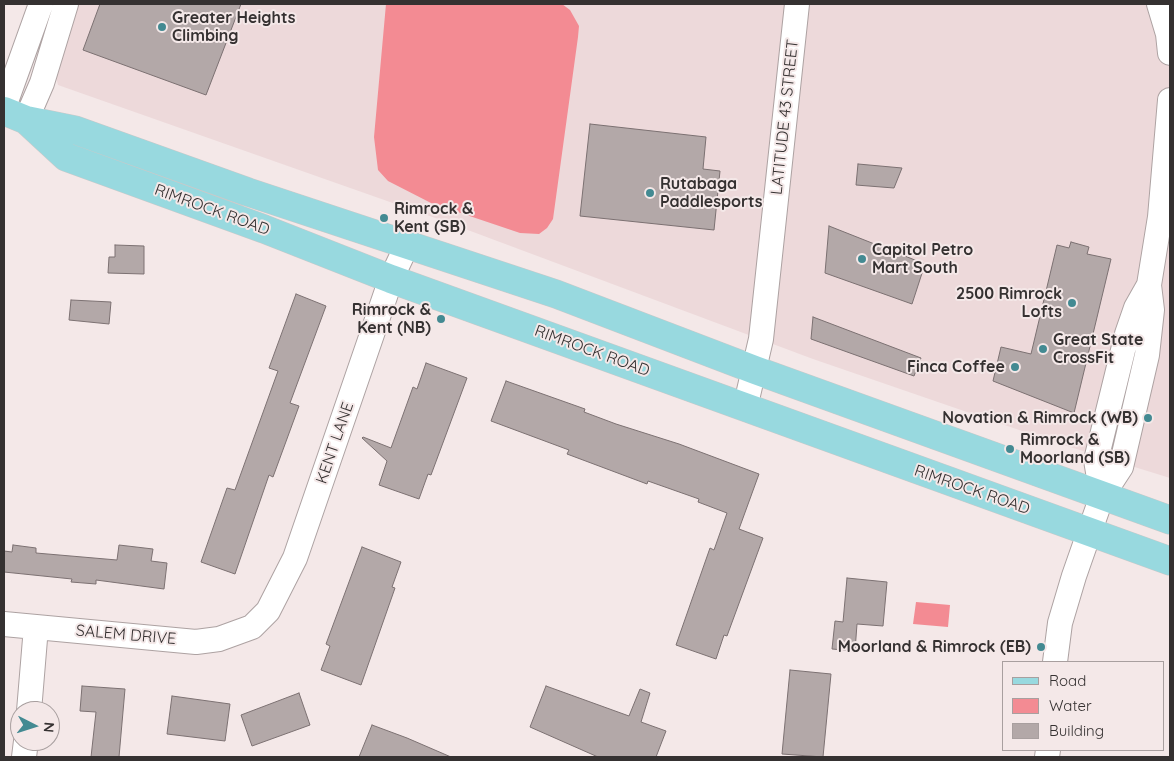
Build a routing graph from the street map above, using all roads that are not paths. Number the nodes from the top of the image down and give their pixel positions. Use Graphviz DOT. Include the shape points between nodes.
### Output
graph roads {
  1 [pos="41,4"];
  2 [pos="66,4"];
  3 [pos="797,4"];
  4 [pos="1159,4"];
  5 [pos="1170,53"];
  6 [pos="1170,100"];
  7 [pos="11,112"];
  8 [pos="407,245"];
  9 [pos="391,279"];
  10 [pos="755,370"];
  11 [pos="745,408"];
  12 [pos="1102,496"];
  13 [pos="1170,520"];
  14 [pos="1090,532"];
  15 [pos="1170,561"];
  16 [pos="4,624"];
  17 [pos="36,627"];
  18 [pos="247,629"];
  19 [pos="1055,661"];
  20 [pos="30,701"];
  1 -- 7 [label="street"];
  2 -- 7 [label="street" via="42,83"];
  3 -- 10 [label="street, LATITUDE 43 STREET"];
  4 -- 5 [label="street"];
  6 -- 12 [label="street" via="1160,218 1149,285 1152,310 1147,355 1121,468"];
  7 -- 8 [label="main road, RIMROCK ROAD" via="75,130"];
  7 -- 9 [label="main road, RIMROCK ROAD" via="66,157"];
  8 -- 9 [label="street, KENT LANE"];
  8 -- 10 [label="main road, RIMROCK ROAD" via="556,294"];
  9 -- 11 [label="main road, RIMROCK ROAD"];
  9 -- 18 [label="street, KENT LANE" via="295,558 268,612"];
  10 -- 11 [label="street, LATITUDE 43 STREET"];
  10 -- 12 [label="main road, RIMROCK ROAD"];
  11 -- 14 [label="main road, RIMROCK ROAD"];
  12 -- 13 [label="main road, RIMROCK ROAD"];
  12 -- 14 [label="street"];
  14 -- 15 [label="main road, RIMROCK ROAD"];
  14 -- 19 [label="street" via="1060,623"];
  16 -- 17 [label="street, SALEM DRIVE"];
  17 -- 18 [label="street, SALEM DRIVE" via="196,642 219,639"];
  17 -- 20 [label="street"];
}
